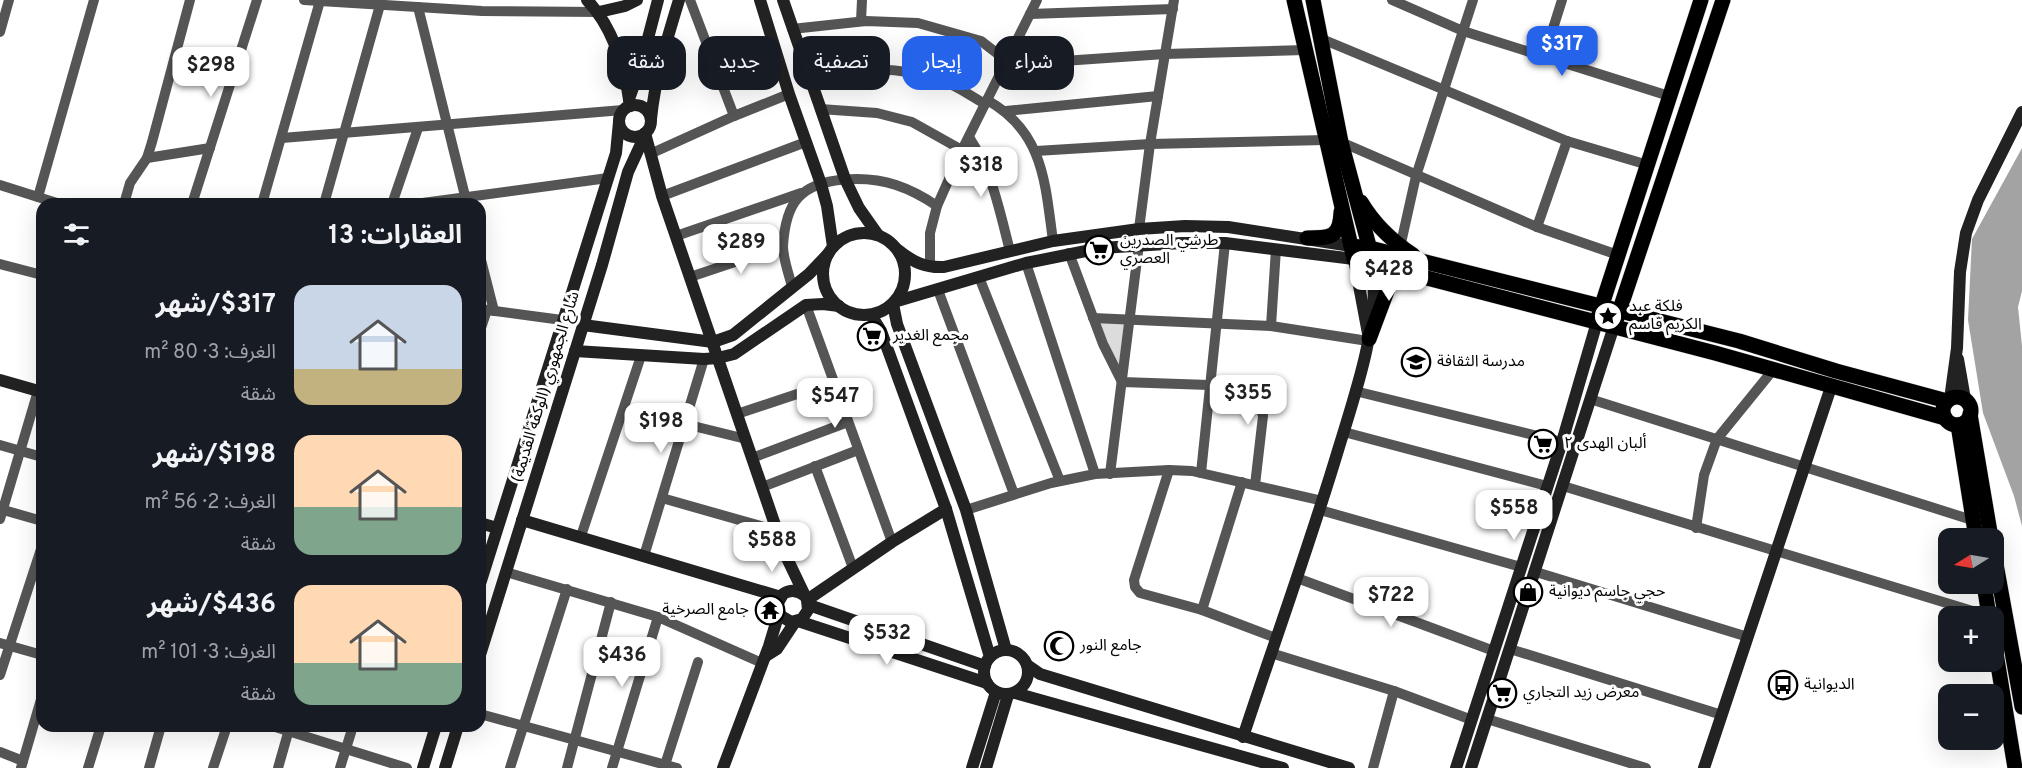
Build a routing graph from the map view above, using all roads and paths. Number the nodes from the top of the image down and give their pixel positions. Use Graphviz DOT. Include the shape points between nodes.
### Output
graph roads {
  1 [pos="9,0"];
  2 [pos="94,0"];
  3 [pos="190,0"];
  4 [pos="257,0"];
  5 [pos="304,0"];
  6 [pos="471,0"];
  7 [pos="587,0"];
  8 [pos="637,0"];
  9 [pos="658,0"];
  10 [pos="679,0"];
  11 [pos="690,0"];
  12 [pos="760,0"];
  13 [pos="783,0"];
  14 [pos="862,0"];
  15 [pos="1037,0"];
  16 [pos="1116,0"];
  17 [pos="1294,0"];
  18 [pos="1313,0"];
  19 [pos="1392,0"];
  20 [pos="1473,0"];
  21 [pos="1562,0"];
  22 [pos="1701,0"];
  23 [pos="1724,0"];
  24 [pos="320,1"];
  25 [pos="378,2"];
  26 [pos="1173,5"];
  27 [pos="418,7"];
  28 [pos="482,11"];
  29 [pos="1119,11"];
  30 [pos="599,12"];
  31 [pos="1030,14"];
  32 [pos="861,21"];
  33 [pos="792,29"];
  34 [pos="1463,30"];
  35 [pos="0,32"];
  36 [pos="794,36"];
  37 [pos="1019,36"];
  38 [pos="1322,39"];
  39 [pos="1305,50"];
  40 [pos="994,52"];
  41 [pos="1165,54"];
  42 [pos="1544,57"];
  43 [pos="1074,59"];
  44 [pos="890,70"];
  45 [pos="994,86"];
  46 [pos="813,90"];
  47 [pos="1445,90"];
  48 [pos="789,94"];
  49 [pos="1158,96"];
  50 [pos="1669,96"];
  51 [pos="986,102"];
  52 [pos="625,109"];
  53 [pos="820,109"];
  54 [pos="1006,111"];
  55 [pos="2022,112"];
  56 [pos="734,116"];
  57 [pos="446,124"];
  58 [pos="418,128"];
  59 [pos="647,130"];
  60 [pos="344,134"];
  61 [pos="969,137"];
  62 [pos="282,138"];
  63 [pos="1333,141"];
  64 [pos="1567,141"];
  65 [pos="806,142"];
  66 [pos="1150,144"];
  67 [pos="210,148"];
  68 [pos="962,150"];
  69 [pos="1036,152"];
  70 [pos="650,154"];
  71 [pos="147,158"];
  72 [pos="1648,165"];
  73 [pos="1416,176"];
  74 [pos="608,178"];
  75 [pos="845,179"];
  76 [pos="1351,181"];
  77 [pos="821,184"];
  78 [pos="0,185"];
  79 [pos="804,192"];
  80 [pos="38,196"];
  81 [pos="662,196"];
  82 [pos="44,198"];
  83 [pos="126,198"];
  84 [pos="194,198"];
  85 [pos="264,198"];
  86 [pos="326,198"];
  87 [pos="394,198"];
  88 [pos="465,198"];
  89 [pos="485,198"];
  90 [pos="937,206"];
  91 [pos="1342,206"];
  92 [pos="1537,227"];
  93 [pos="1139,229"];
  94 [pos="878,235"];
  95 [pos="676,236"];
  96 [pos="1307,238"];
  97 [pos="1053,241"];
  98 [pos="1225,243"];
  99 [pos="1139,244"];
  100 [pos="783,246"];
  101 [pos="1370,248"];
  102 [pos="1276,249"];
  103 [pos="898,250"];
  104 [pos="831,251"];
  105 [pos="1010,251"];
  106 [pos="1400,251"];
  107 [pos="1069,253"];
  108 [pos="1352,253"];
  109 [pos="1618,255"];
  110 [pos="1026,262"];
  111 [pos="0,264"];
  112 [pos="1373,264"];
  113 [pos="930,267"];
  114 [pos="36,273"];
  115 [pos="1410,273"];
  116 [pos="690,277"];
  117 [pos="979,277"];
  118 [pos="792,287"];
  119 [pos="938,290"];
  120 [pos="893,303"];
  121 [pos="806,305"];
  122 [pos="840,306"];
  123 [pos="1601,306"];
  124 [pos="487,310"];
  125 [pos="1619,311"];
  126 [pos="871,315"];
  127 [pos="1093,318"];
  128 [pos="1130,319"];
  129 [pos="562,320"];
  130 [pos="1215,322"];
  131 [pos="1597,322"];
  132 [pos="583,325"];
  133 [pos="1271,326"];
  134 [pos="1614,326"];
  135 [pos="1368,340"];
  136 [pos="713,342"];
  137 [pos="575,351"];
  138 [pos="641,356"];
  139 [pos="718,358"];
  140 [pos="704,359"];
  141 [pos="1773,370"];
  142 [pos="0,380"];
  143 [pos="833,381"];
  144 [pos="1122,382"];
  145 [pos="1209,385"];
  146 [pos="1831,387"];
  147 [pos="36,391"];
  148 [pos="1355,391"];
  149 [pos="1590,399"];
  150 [pos="1954,400"];
  151 [pos="36,404"];
  152 [pos="737,414"];
  153 [pos="1970,414"];
  154 [pos="1952,421"];
  155 [pos="848,422"];
  156 [pos="685,424"];
  157 [pos="1344,432"];
  158 [pos="746,439"];
  159 [pos="1717,439"];
  160 [pos="1562,442"];
  161 [pos="0,445"];
  162 [pos="858,450"];
  163 [pos="20,451"];
  164 [pos="36,455"];
  165 [pos="752,458"];
  166 [pos="816,466"];
  167 [pos="1804,467"];
  168 [pos="1169,470"];
  169 [pos="1201,473"];
  170 [pos="1095,474"];
  171 [pos="1110,474"];
  172 [pos="1060,481"];
  173 [pos="1242,482"];
  174 [pos="1255,485"];
  175 [pos="1547,486"];
  176 [pos="1563,486"];
  177 [pos="762,487"];
  178 [pos="510,489"];
  179 [pos="1014,494"];
  180 [pos="530,495"];
  181 [pos="662,498"];
  182 [pos="1321,505"];
  183 [pos="946,509"];
  184 [pos="966,510"];
  185 [pos="1,513"];
  186 [pos="36,520"];
  187 [pos="522,520"];
  188 [pos="1972,520"];
  189 [pos="486,525"];
  190 [pos="497,528"];
  191 [pos="1696,528"];
  192 [pos="1974,528"];
  193 [pos="1989,528"];
  194 [pos="778,531"];
  195 [pos="582,536"];
  196 [pos="892,542"];
  197 [pos="1775,552"];
  198 [pos="785,554"];
  199 [pos="644,556"];
  200 [pos="36,562"];
  201 [pos="486,565"];
  202 [pos="1521,567"];
  203 [pos="853,568"];
  204 [pos="506,572"];
  205 [pos="1536,572"];
  206 [pos="1297,578"];
  207 [pos="486,588"];
  208 [pos="567,589"];
  209 [pos="499,593"];
  210 [pos="2001,594"];
  211 [pos="782,596"];
  212 [pos="807,600"];
  213 [pos="611,602"];
  214 [pos="1956,606"];
  215 [pos="1202,610"];
  216 [pos="779,613"];
  217 [pos="658,617"];
  218 [pos="796,622"];
  219 [pos="486,635"];
  220 [pos="1748,637"];
  221 [pos="1276,638"];
  222 [pos="5,644"];
  223 [pos="1510,649"];
  224 [pos="1006,650"];
  225 [pos="1494,651"];
  226 [pos="36,653"];
  227 [pos="1271,653"];
  228 [pos="763,660"];
  229 [pos="988,661"];
  230 [pos="698,662"];
  231 [pos="1027,665"];
  232 [pos="2001,672"];
  233 [pos="0,675"];
  234 [pos="1001,690"];
  235 [pos="1394,690"];
  236 [pos="2022,707"];
  237 [pos="1722,715"];
  238 [pos="486,716"];
  239 [pos="36,717"];
  240 [pos="1487,719"];
  241 [pos="1472,720"];
  242 [pos="524,725"];
  243 [pos="99,732"];
  244 [pos="159,732"];
  245 [pos="225,732"];
  246 [pos="289,732"];
  247 [pos="298,732"];
  248 [pos="351,732"];
  249 [pos="434,732"];
  250 [pos="456,732"];
  251 [pos="1243,736"];
  252 [pos="574,739"];
  253 [pos="2016,742"];
  254 [pos="345,749"];
  255 [pos="617,751"];
  256 [pos="0,752"];
  257 [pos="1241,755"];
  258 [pos="22,765"];
  259 [pos="665,766"];
  260 [pos="88,768"];
  261 [pos="149,768"];
  262 [pos="213,768"];
  263 [pos="278,768"];
  264 [pos="340,768"];
  265 [pos="407,768"];
  266 [pos="423,768"];
  267 [pos="444,768"];
  268 [pos="510,768"];
  269 [pos="567,768"];
  270 [pos="612,768"];
  271 [pos="677,768"];
  272 [pos="723,768"];
  273 [pos="972,768"];
  274 [pos="986,768"];
  275 [pos="1237,768"];
  276 [pos="1283,768"];
  277 [pos="1349,768"];
  278 [pos="1373,768"];
  279 [pos="1456,768"];
  280 [pos="1471,768"];
  281 [pos="1646,768"];
  282 [pos="1704,768"];
  283 [pos="2014,768"];
  1 -- 35 [label="street"];
  2 -- 80 [label="street"];
  3 -- 71 [label="street"];
  4 -- 67 [label="street"];
  5 -- 24 [label="street"];
  6 -- 28 [label="street"];
  7 -- 30 [label="street"];
  8 -- 30 [label="street"];
  9 -- 52 [label="street"];
  10 -- 59 [label="street"];
  11 -- 56 [label="street"];
  12 -- 48 [label="street"];
  13 -- 33 [label="street"];
  14 -- 32 [label="street"];
  15 -- 31 [label="street"];
  16 -- 29 [label="street"];
  17 -- 39 [label="main road"];
  18 -- 38 [label="main road"];
  19 -- 34 [label="street"];
  20 -- 34 [label="street"];
  21 -- 42 [label="street"];
  22 -- 50 [label="main road"];
  23 -- 125 [label="main road"];
  24 -- 25 [label="street"];
  24 -- 62 [label="street"];
  25 -- 27 [label="street"];
  25 -- 60 [label="street"];
  26 -- 29 [label="street"];
  26 -- 41 [label="street"];
  27 -- 28 [label="street"];
  27 -- 57 [label="street"];
  28 -- 30 [label="street"];
  29 -- 31 [label="street"];
  30 -- 52 [label="street" via="611,34 627,87"];
  31 -- 37 [label="street"];
  32 -- 33 [label="street"];
  32 -- 40 [label="street" via="918,23 981,40"];
  33 -- 36 [label="street"];
  34 -- 42 [label="street"];
  34 -- 47 [label="street"];
  38 -- 47 [label="street"];
  38 -- 63 [label="main road"];
  39 -- 41 [label="street"];
  39 -- 63 [label="main road"];
  41 -- 43 [label="street"];
  41 -- 49 [label="street"];
  42 -- 50 [label="street"];
  44 -- 51 [label="street" via="942,81"];
  45 -- 51 [label="street"];
  46 -- 53 [label="street"];
  47 -- 64 [label="street"];
  47 -- 73 [label="street"];
  48 -- 56 [label="street"];
  48 -- 65 [label="street"];
  49 -- 54 [label="street"];
  49 -- 66 [label="street"];
  50 -- 72 [label="main road"];
  51 -- 54 [label="street"];
  51 -- 61 [label="street"];
  52 -- 57 [label="street"];
  52 -- 59 [label="street" via="640,105 646,108"];
  52 -- 59 [label="street" via="621,128 637,137"];
  52 -- 74 [label="street, شارع الجمهوري (الوكفة القديمة)"];
  53 -- 68 [label="street" via="878,113 912,122"];
  53 -- 75 [label="street"];
  54 -- 69 [label="street"];
  55 -- 150 [label="street" via="1966,233 1960,272"];
  56 -- 70 [label="street"];
  57 -- 58 [label="street"];
  57 -- 88 [label="street"];
  58 -- 60 [label="street"];
  58 -- 87 [label="street"];
  59 -- 70 [label="street"];
  59 -- 132 [label="street, شارع الجمهوري (الوكفة القديمة)" via="628,172"];
  60 -- 62 [label="street"];
  60 -- 86 [label="street"];
  61 -- 68 [label="street"];
  61 -- 105 [label="street" via="991,178"];
  62 -- 85 [label="street"];
  63 -- 66 [label="street"];
  63 -- 73 [label="street"];
  63 -- 76 [label="main road"];
  63 -- 91 [label="main road"];
  64 -- 72 [label="street"];
  64 -- 92 [label="street"];
  65 -- 77 [label="street"];
  65 -- 81 [label="street"];
  66 -- 69 [label="street"];
  66 -- 93 [label="street"];
  67 -- 71 [label="street"];
  67 -- 84 [label="street"];
  68 -- 90 [label="street"];
  69 -- 97 [label="street"];
  70 -- 81 [label="street"];
  71 -- 83 [label="street" via="130,183"];
  72 -- 109 [label="main road"];
  73 -- 92 [label="street"];
  73 -- 106 [label="street"];
  74 -- 89 [label="street"];
  74 -- 129 [label="street, شارع الجمهوري (الوكفة القديمة)"];
  75 -- 77 [label="street"];
  75 -- 90 [label="street" via="893,184"];
  75 -- 94 [label="street"];
  76 -- 101 [label="main road"];
  76 -- 106 [label="main road" via="1376,224"];
  77 -- 79 [label="street"];
  77 -- 104 [label="street"];
  78 -- 80 [label="street"];
  79 -- 95 [label="street"];
  79 -- 100 [label="street" via="788,217"];
  80 -- 82 [label="street"];
  81 -- 95 [label="street"];
  90 -- 113 [label="street" via="930,233"];
  91 -- 96 [label="main road" via="1339,229 1334,235"];
  91 -- 108 [label="main road"];
  92 -- 109 [label="street"];
  93 -- 96 [label="street" via="1228,227"];
  93 -- 97 [label="street"];
  94 -- 103 [label="street"];
  94 -- 104 [label="street" via="854,234"];
  95 -- 116 [label="street"];
  96 -- 108 [label="street"];
  97 -- 105 [label="street"];
  98 -- 99 [label="street"];
  98 -- 102 [label="street"];
  98 -- 130 [label="street"];
  99 -- 107 [label="street"];
  99 -- 128 [label="street"];
  100 -- 116 [label="street"];
  100 -- 118 [label="street"];
  101 -- 106 [label="main road"];
  101 -- 108 [label="main road"];
  101 -- 112 [label="main road"];
  102 -- 108 [label="street"];
  102 -- 133 [label="street"];
  103 -- 113 [label="street"];
  103 -- 120 [label="street" via="905,274 902,290"];
  104 -- 118 [label="street"];
  104 -- 122 [label="street" via="824,270 825,286"];
  105 -- 113 [label="street"];
  106 -- 123 [label="main road" via="1426,262"];
  107 -- 110 [label="street"];
  107 -- 127 [label="street"];
  108 -- 112 [label="main road"];
  108 -- 135 [label="street"];
  109 -- 123 [label="main road"];
  110 -- 117 [label="street"];
  110 -- 170 [label="street"];
  111 -- 114 [label="street"];
  112 -- 115 [label="main road"];
  112 -- 135 [label="street" via="1374,298"];
  115 -- 131 [label="main road"];
  115 -- 135 [label="main road" via="1399,275 1390,283"];
  116 -- 136 [label="street"];
  117 -- 119 [label="street"];
  117 -- 172 [label="street"];
  118 -- 136 [label="street" via="733,335"];
  119 -- 120 [label="street"];
  119 -- 179 [label="street"];
  120 -- 126 [label="street"];
  120 -- 184 [label="street" via="897,324"];
  121 -- 122 [label="street"];
  121 -- 139 [label="street" via="734,354"];
  121 -- 143 [label="street"];
  122 -- 126 [label="street" via="854,314"];
  123 -- 125 [label="main road"];
  123 -- 131 [label="main road"];
  124 -- 129 [label="street"];
  125 -- 134 [label="main road"];
  125 -- 150 [label="main road"];
  126 -- 183 [label="street" via="881,331"];
  127 -- 128 [label="street"];
  127 -- 144 [label="street"];
  128 -- 130 [label="street"];
  128 -- 144 [label="street"];
  129 -- 178 [label="street, شارع الجمهوري (الوكفة القديمة)"];
  130 -- 133 [label="street"];
  130 -- 145 [label="street"];
  131 -- 134 [label="main road"];
  131 -- 160 [label="street"];
  132 -- 136 [label="street"];
  132 -- 137 [label="street, شارع الجمهوري (الوكفة القديمة)"];
  133 -- 135 [label="street"];
  134 -- 141 [label="main road"];
  134 -- 149 [label="street"];
  135 -- 148 [label="street"];
  136 -- 139 [label="street"];
  137 -- 138 [label="street"];
  137 -- 180 [label="street, شارع الجمهوري (الوكفة القديمة)"];
  138 -- 140 [label="street"];
  138 -- 195 [label="street"];
  139 -- 140 [label="street"];
  139 -- 152 [label="street"];
  140 -- 156 [label="street"];
  141 -- 146 [label="main road"];
  141 -- 159 [label="street"];
  142 -- 147 [label="street"];
  143 -- 152 [label="street"];
  143 -- 155 [label="street"];
  144 -- 145 [label="street"];
  144 -- 171 [label="street"];
  145 -- 169 [label="street"];
  145 -- 174 [label="street" via="1248,393 1260,406 1263,416"];
  146 -- 154 [label="main road"];
  146 -- 167 [label="street"];
  148 -- 157 [label="street"];
  148 -- 160 [label="street"];
  149 -- 159 [label="street"];
  149 -- 176 [label="street"];
  150 -- 153 [label="main road" via="1970,405"];
  150 -- 154 [label="main road" via="1943,409"];
  151 -- 163 [label="street"];
  152 -- 158 [label="street"];
  153 -- 154 [label="main road" via="1966,421"];
  153 -- 193 [label="main road"];
  154 -- 188 [label="main road"];
  155 -- 162 [label="street"];
  155 -- 165 [label="street"];
  156 -- 158 [label="street"];
  156 -- 181 [label="street"];
  157 -- 175 [label="street"];
  157 -- 182 [label="street"];
  158 -- 165 [label="street"];
  159 -- 167 [label="street"];
  159 -- 191 [label="street" via="1704,475"];
  160 -- 175 [label="street"];
  161 -- 163 [label="street"];
  162 -- 166 [label="street"];
  162 -- 196 [label="street"];
  163 -- 164 [label="street"];
  163 -- 185 [label="street"];
  165 -- 177 [label="street"];
  166 -- 177 [label="street"];
  166 -- 203 [label="street"];
  167 -- 188 [label="street"];
  167 -- 197 [label="street"];
  168 -- 169 [label="street"];
  168 -- 171 [label="street"];
  168 -- 215 [label="street" via="1135,587 1140,593"];
  169 -- 173 [label="street"];
  170 -- 171 [label="street"];
  170 -- 172 [label="street"];
  172 -- 179 [label="street"];
  173 -- 174 [label="street"];
  173 -- 215 [label="street"];
  174 -- 182 [label="street"];
  175 -- 202 [label="street"];
  176 -- 191 [label="street"];
  176 -- 205 [label="street"];
  177 -- 194 [label="street"];
  178 -- 180 [label="street"];
  178 -- 190 [label="street, شارع الجمهوري (الوكفة القديمة)"];
  179 -- 184 [label="street"];
  180 -- 187 [label="street, شارع الجمهوري (الوكفة القديمة)"];
  181 -- 194 [label="street"];
  181 -- 199 [label="street"];
  182 -- 202 [label="street"];
  182 -- 206 [label="street"];
  183 -- 196 [label="street"];
  183 -- 229 [label="street"];
  184 -- 224 [label="street"];
  185 -- 186 [label="street"];
  187 -- 195 [label="street"];
  187 -- 204 [label="street, شارع الجمهوري (الوكفة القديمة)"];
  188 -- 192 [label="main road"];
  189 -- 190 [label="street"];
  190 -- 201 [label="street, شارع الجمهوري (الوكفة القديمة)"];
  191 -- 197 [label="street"];
  194 -- 198 [label="street"];
  195 -- 199 [label="street"];
  196 -- 203 [label="street"];
  197 -- 214 [label="street"];
  197 -- 220 [label="street"];
  198 -- 211 [label="street"];
  198 -- 212 [label="street"];
  199 -- 211 [label="street"];
  200 -- 222 [label="street"];
  202 -- 225 [label="street"];
  203 -- 212 [label="street"];
  204 -- 208 [label="street"];
  204 -- 209 [label="street, شارع الجمهوري (الوكفة القديمة)"];
  205 -- 220 [label="street"];
  205 -- 223 [label="street"];
  206 -- 221 [label="street"];
  206 -- 225 [label="street"];
  207 -- 209 [label="street"];
  208 -- 213 [label="street"];
  208 -- 242 [label="street"];
  209 -- 219 [label="street, شارع الجمهوري (الوكفة القديمة)"];
  210 -- 236 [label="main road"];
  211 -- 212 [label="street" via="797,591"];
  211 -- 216 [label="street" via="777,605"];
  212 -- 218 [label="street" via="806,615"];
  212 -- 229 [label="street"];
  213 -- 217 [label="street"];
  213 -- 252 [label="street"];
  215 -- 221 [label="street"];
  216 -- 218 [label="street"];
  216 -- 228 [label="street"];
  217 -- 228 [label="street"];
  217 -- 255 [label="street"];
  218 -- 228 [label="street" via="777,649"];
  218 -- 234 [label="street"];
  220 -- 237 [label="street"];
  221 -- 227 [label="street"];
  222 -- 226 [label="street"];
  222 -- 233 [label="street"];
  223 -- 237 [label="street"];
  223 -- 240 [label="street"];
  224 -- 229 [label="street" via="995,653"];
  224 -- 231 [label="street" via="1019,654"];
  225 -- 241 [label="street"];
  227 -- 235 [label="street"];
  227 -- 251 [label="street"];
  228 -- 272 [label="street"];
  229 -- 234 [label="street"];
  230 -- 259 [label="street"];
  231 -- 234 [label="street" via="1028,679 1020,690"];
  231 -- 251 [label="street" via="1040,675"];
  232 -- 253 [label="main road"];
  234 -- 257 [label="street"];
  234 -- 273 [label="street"];
  234 -- 274 [label="street"];
  235 -- 241 [label="street"];
  235 -- 278 [label="street"];
  237 -- 282 [label="street"];
  238 -- 242 [label="street"];
  239 -- 258 [label="street"];
  240 -- 280 [label="street"];
  240 -- 281 [label="street"];
  241 -- 279 [label="street"];
  242 -- 252 [label="street"];
  242 -- 268 [label="street"];
  243 -- 260 [label="street"];
  244 -- 261 [label="street"];
  245 -- 262 [label="street"];
  246 -- 263 [label="street"];
  247 -- 254 [label="street"];
  248 -- 254 [label="street"];
  249 -- 266 [label="street"];
  250 -- 267 [label="street"];
  251 -- 277 [label="street"];
  252 -- 255 [label="street"];
  252 -- 269 [label="street"];
  253 -- 283 [label="main road"];
  254 -- 264 [label="street"];
  254 -- 265 [label="street"];
  255 -- 259 [label="street"];
  255 -- 270 [label="street"];
  256 -- 258 [label="street"];
  257 -- 275 [label="street"];
  257 -- 276 [label="street"];
  259 -- 271 [label="street"];
}
